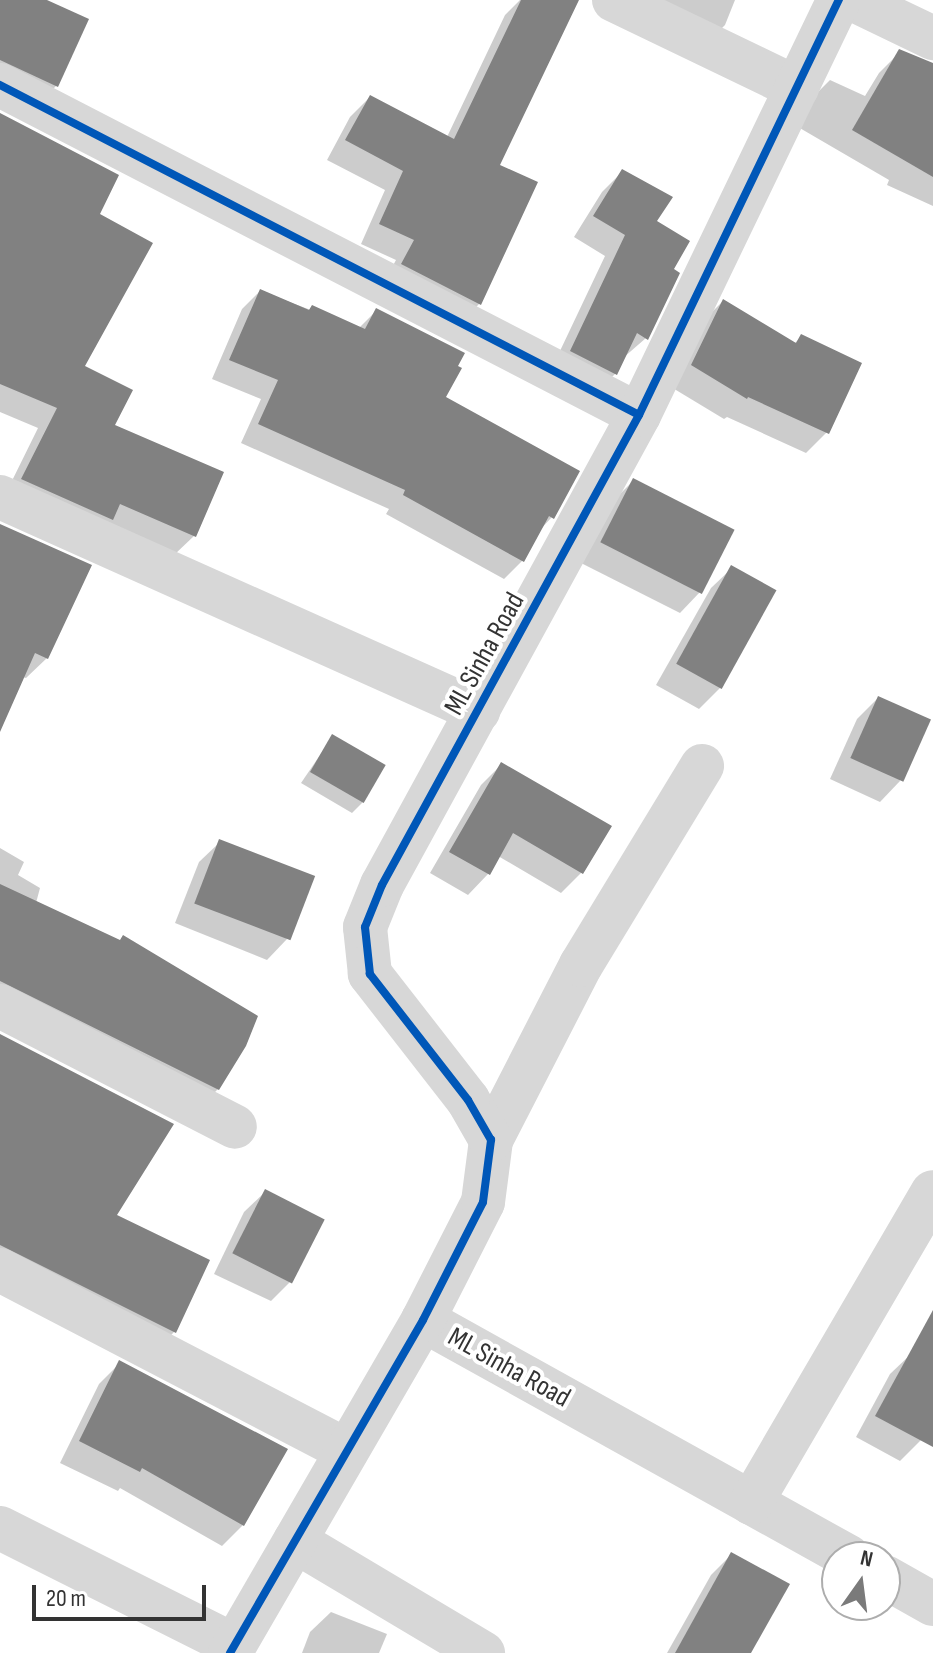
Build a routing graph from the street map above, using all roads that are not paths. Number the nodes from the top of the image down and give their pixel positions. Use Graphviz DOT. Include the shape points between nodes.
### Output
graph roads {
  1 [pos="614,0"];
  2 [pos="839,0"];
  3 [pos="854,0"];
  4 [pos="933,38"];
  5 [pos="0,85"];
  6 [pos="797,88"];
  7 [pos="639,415"];
  8 [pos="0,497"];
  9 [pos="478,711"];
  10 [pos="702,766"];
  11 [pos="0,1006"];
  12 [pos="235,1127"];
  13 [pos="491,1140"];
  14 [pos="933,1192"];
  15 [pos="0,1270"];
  16 [pos="423,1320"];
  17 [pos="347,1451"];
  18 [pos="751,1503"];
  19 [pos="0,1528"];
  20 [pos="295,1541"];
  21 [pos="821,1542"];
  22 [pos="901,1586"];
  23 [pos="933,1604"];
  24 [pos="232,1649"];
  25 [pos="483,1653"];
  1 -- 6 [label="street"];
  2 -- 6 [label="street, ML Sinha Road"];
  3 -- 4 [label="street"];
  5 -- 7 [label="street"];
  6 -- 7 [label="street, ML Sinha Road"];
  7 -- 9 [label="street, ML Sinha Road"];
  8 -- 9 [label="street"];
  9 -- 13 [label="street, ML Sinha Road" via="382,885 365,927 370,974 468,1100"];
  10 -- 13 [label="street" via="581,965"];
  11 -- 12 [label="street"];
  13 -- 16 [label="street, ML Sinha Road" via="483,1202"];
  14 -- 18 [label="street"];
  15 -- 17 [label="street"];
  16 -- 17 [label="street"];
  16 -- 18 [label="street, ML Sinha Road"];
  17 -- 20 [label="street"];
  18 -- 21 [label="street, ML Sinha Road"];
  19 -- 24 [label="street"];
  20 -- 24 [label="street"];
  20 -- 25 [label="street"];
  22 -- 23 [label="street"];
}
